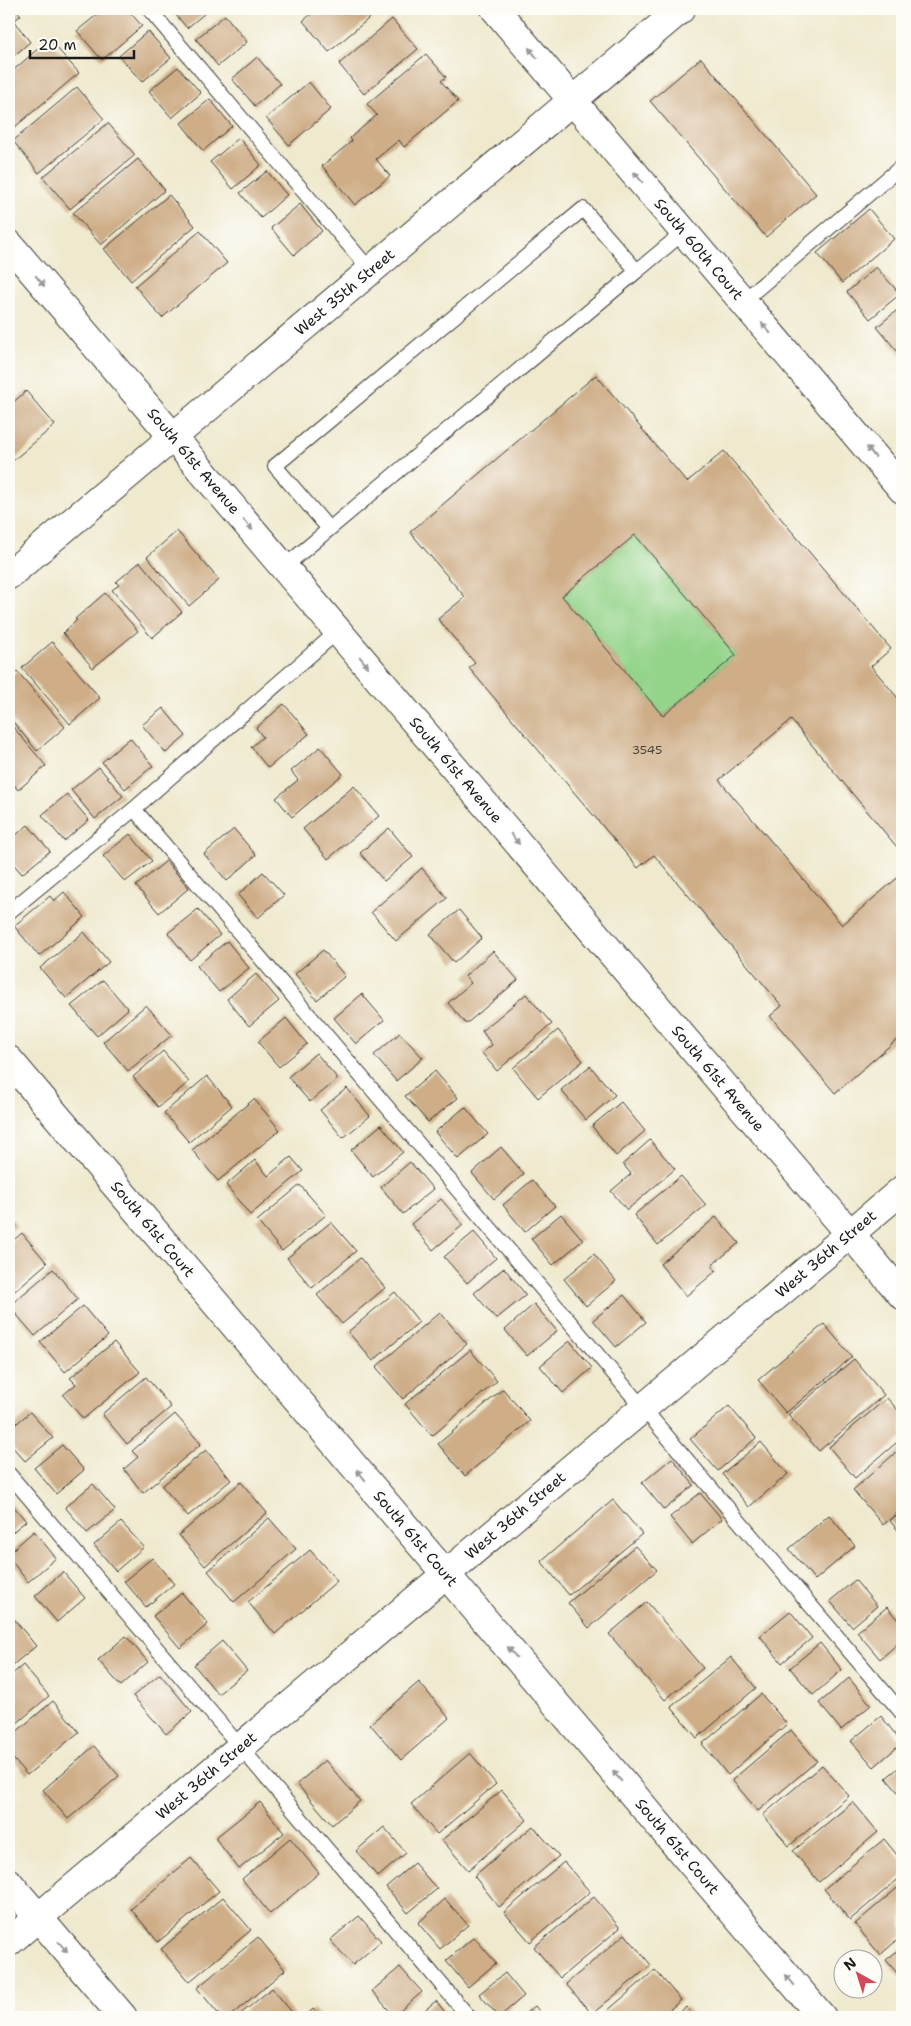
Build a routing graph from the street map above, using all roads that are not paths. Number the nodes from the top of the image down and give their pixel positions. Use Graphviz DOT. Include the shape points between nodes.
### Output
graph roads {
  1 [pos="149,9"];
  2 [pos="495,9"];
  3 [pos="681,9"];
  4 [pos="572,100"];
  5 [pos="902,166"];
  6 [pos="684,232"];
  7 [pos="9,244"];
  8 [pos="370,270"];
  9 [pos="637,271"];
  10 [pos="743,301"];
  11 [pos="173,437"];
  12 [pos="902,489"];
  13 [pos="329,529"];
  14 [pos="284,567"];
  15 [pos="9,575"];
  16 [pos="338,631"];
  17 [pos="134,809"];
  18 [pos="9,912"];
  19 [pos="9,1060"];
  20 [pos="902,1190"];
  21 [pos="850,1234"];
  22 [pos="902,1295"];
  23 [pos="643,1408"];
  24 [pos="9,1474"];
  25 [pos="446,1574"];
  26 [pos="902,1713"];
  27 [pos="240,1747"];
  28 [pos="9,1883"];
  29 [pos="38,1918"];
  30 [pos="9,1942"];
  31 [pos="122,2017"];
  32 [pos="469,2017"];
  33 [pos="822,2017"];
  1 -- 8 [label="lane"];
  4 -- 2 [label="street, South 60th Court, one-way"];
  3 -- 4 [label="street, West 35th Street"];
  6 -- 4 [label="street, South 60th Court, one-way"];
  4 -- 8 [label="street, West 35th Street"];
  5 -- 10 [label="lane"];
  6 -- 9 [label="lane"];
  6 -- 10 [label="street, South 60th Court"];
  7 -- 11 [label="street, South 61st Avenue, one-way"];
  8 -- 11 [label="street, West 35th Street"];
  9 -- 13 [label="lane"];
  9 -- 13 [label="lane" via="583,209 275,466"];
  12 -- 10 [label="street, South 60th Court, one-way"];
  11 -- 14 [label="street, South 61st Avenue, one-way"];
  11 -- 15 [label="street, West 35th Street"];
  13 -- 14 [label="lane"];
  14 -- 16 [label="street, South 61st Avenue"];
  16 -- 17 [label="lane"];
  16 -- 21 [label="street, South 61st Avenue, one-way"];
  17 -- 18 [label="lane"];
  17 -- 23 [label="lane"];
  25 -- 19 [label="street, South 61st Court, one-way"];
  20 -- 21 [label="street, West 36th Street"];
  21 -- 22 [label="street, South 61st Avenue"];
  21 -- 23 [label="street, West 36th Street"];
  23 -- 25 [label="street, West 36th Street"];
  23 -- 26 [label="lane"];
  24 -- 27 [label="lane"];
  25 -- 27 [label="street, West 36th Street"];
  33 -- 25 [label="street, South 61st Court, one-way"];
  27 -- 29 [label="street, West 36th Street"];
  27 -- 32 [label="lane"];
  28 -- 29 [label="street"];
  29 -- 30 [label="street, West 36th Street"];
  29 -- 31 [label="street, one-way"];
}
